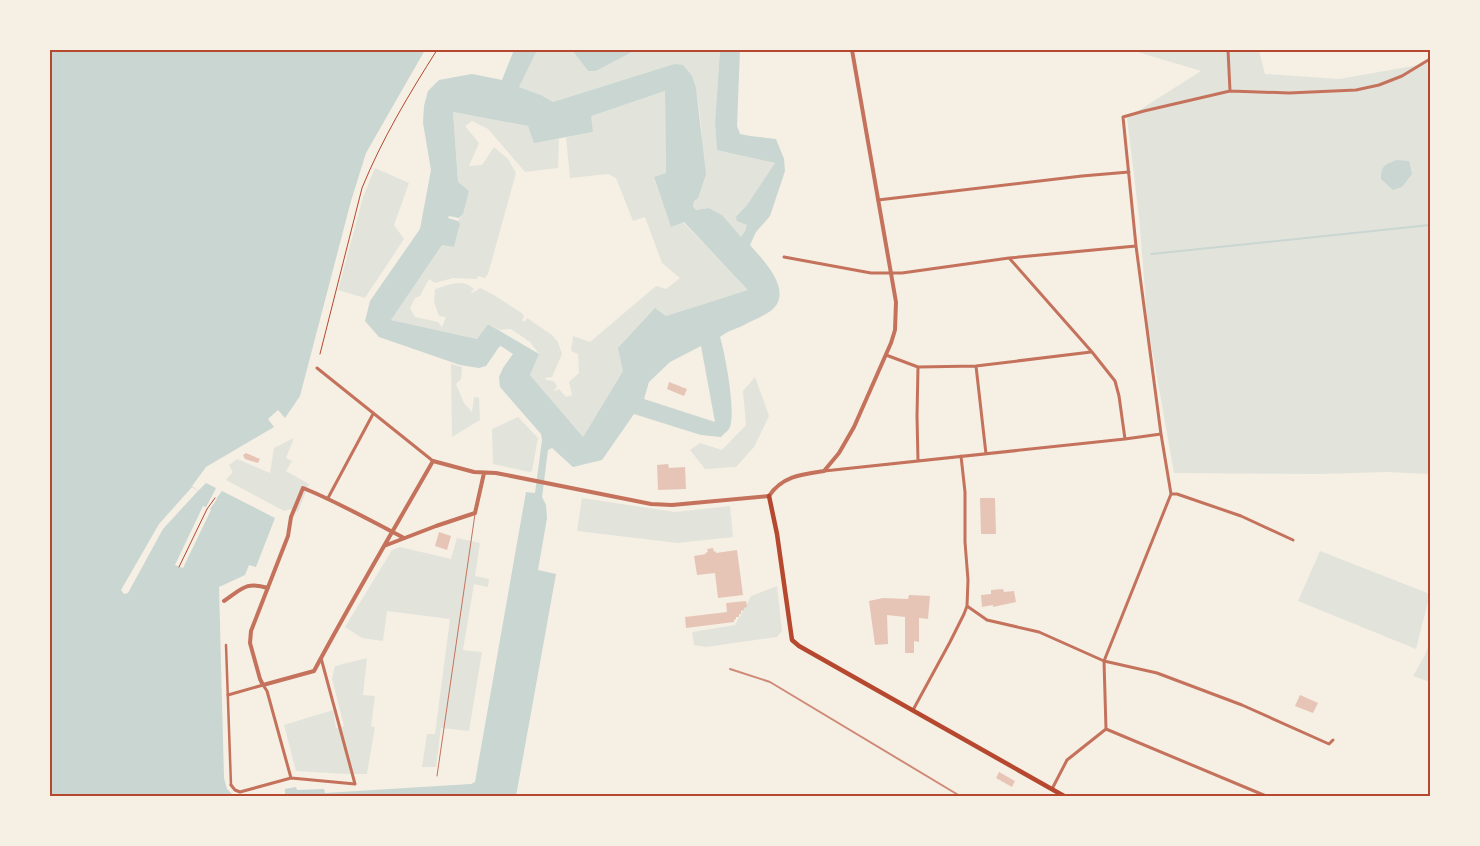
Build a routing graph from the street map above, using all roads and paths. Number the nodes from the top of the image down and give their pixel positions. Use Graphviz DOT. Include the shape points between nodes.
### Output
graph roads {
  1 [pos="437,50"];
  2 [pos="852,50"];
  3 [pos="1228,50"];
  4 [pos="1430,60"];
  5 [pos="1230,91"];
  6 [pos="1128,172"];
  7 [pos="878,200"];
  8 [pos="1136,246"];
  9 [pos="784,257"];
  10 [pos="1009,258"];
  11 [pos="891,274"];
  12 [pos="1092,352"];
  13 [pos="320,354"];
  14 [pos="886,355"];
  15 [pos="976,366"];
  16 [pos="918,367"];
  17 [pos="317,368"];
  18 [pos="373,414"];
  19 [pos="1161,434"];
  20 [pos="1125,439"];
  21 [pos="986,454"];
  22 [pos="961,456"];
  23 [pos="433,461"];
  24 [pos="918,461"];
  25 [pos="824,471"];
  26 [pos="484,473"];
  27 [pos="1171,494"];
  28 [pos="769,496"];
  29 [pos="215,498"];
  30 [pos="328,498"];
  31 [pos="475,513"];
  32 [pos="392,532"];
  33 [pos="404,538"];
  34 [pos="1293,540"];
  35 [pos="384,546"];
  36 [pos="179,567"];
  37 [pos="268,588"];
  38 [pos="224,600"];
  39 [pos="966,606"];
  40 [pos="226,645"];
  41 [pos="321,658"];
  42 [pos="1104,661"];
  43 [pos="263,685"];
  44 [pos="228,695"];
  45 [pos="913,710"];
  46 [pos="1106,729"];
  47 [pos="1333,740"];
  48 [pos="436,776"];
  49 [pos="291,778"];
  50 [pos="231,784"];
  51 [pos="1052,789"];
  52 [pos="1064,796"];
  53 [pos="1266,796"];
  1 -- 13 [label="path" via="411,90 362,188"];
  2 -- 7 [label="street"];
  3 -- 5 [label="street"];
  4 -- 5 [label="street" via="1402,76 1356,90"];
  5 -- 6 [label="street" via="1123,117"];
  6 -- 7 [label="street"];
  6 -- 8 [label="street"];
  7 -- 11 [label="street"];
  8 -- 10 [label="street"];
  8 -- 19 [label="street"];
  9 -- 11 [label="street"];
  10 -- 11 [label="street"];
  10 -- 12 [label="street"];
  11 -- 14 [label="street" via="896,317"];
  12 -- 15 [label="street"];
  12 -- 20 [label="street" via="1115,381"];
  14 -- 16 [label="street"];
  14 -- 25 [label="street" via="854,427"];
  15 -- 16 [label="street"];
  15 -- 21 [label="street"];
  16 -- 24 [label="street"];
  17 -- 18 [label="street"];
  18 -- 23 [label="street"];
  18 -- 30 [label="street"];
  19 -- 20 [label="street"];
  19 -- 27 [label="street"];
  20 -- 21 [label="street"];
  21 -- 22 [label="street"];
  22 -- 24 [label="street"];
  22 -- 39 [label="street" via="968,580"];
  23 -- 26 [label="street"];
  23 -- 32 [label="street"];
  24 -- 25 [label="street"];
  25 -- 28 [label="street" via="787,478"];
  26 -- 28 [label="street" via="662,505"];
  26 -- 31 [label="street"];
  27 -- 34 [label="street" via="1241,516"];
  27 -- 42 [label="street"];
  28 -- 45 [label="main road" via="792,640"];
  29 -- 36 [label="path"];
  30 -- 32 [label="street"];
  30 -- 37 [label="street" via="303,488"];
  31 -- 33 [label="street"];
  31 -- 48 [label="lane"];
  32 -- 33 [label="street"];
  32 -- 35 [label="street"];
  33 -- 35 [label="street"];
  35 -- 41 [label="street"];
  37 -- 38 [label="street" via="254,584 245,586"];
  37 -- 43 [label="street" via="251,631 250,644"];
  39 -- 42 [label="street" via="987,620 1039,632"];
  39 -- 45 [label="street"];
  40 -- 44 [label="street"];
  41 -- 43 [label="street" via="314,671"];
  41 -- 49 [label="street" via="355,784"];
  42 -- 46 [label="street"];
  42 -- 47 [label="street" via="1157,673 1242,705 1330,744"];
  43 -- 44 [label="street"];
  43 -- 49 [label="street"];
  44 -- 50 [label="street"];
  45 -- 51 [label="main road"];
  46 -- 51 [label="street" via="1067,760"];
  46 -- 53 [label="street"];
  49 -- 50 [label="street" via="240,792"];
  51 -- 52 [label="main road"];
}
